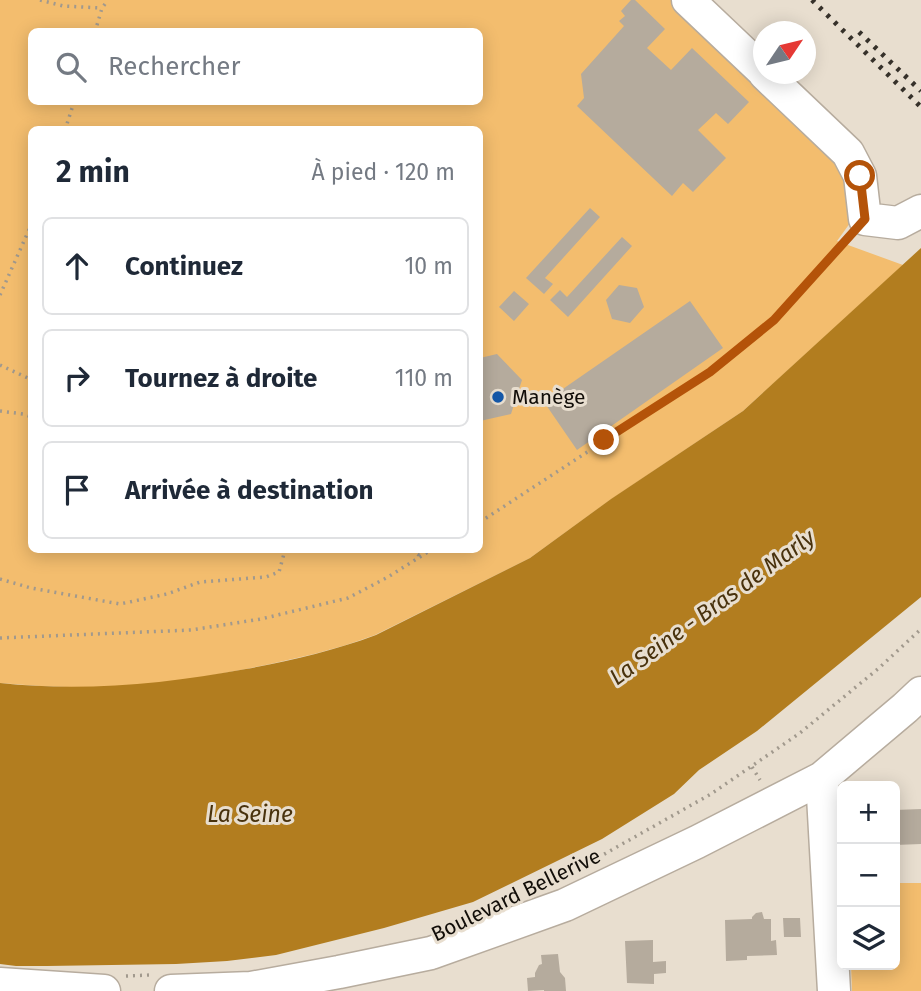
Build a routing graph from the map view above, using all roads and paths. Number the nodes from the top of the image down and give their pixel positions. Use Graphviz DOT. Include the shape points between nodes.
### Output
graph roads {
  1 [pos="40,0"];
  2 [pos="108,0"];
  3 [pos="688,0"];
  4 [pos="102,8"];
  5 [pos="96,28"];
  6 [pos="753,62"];
  7 [pos="776,84"];
  8 [pos="73,105"];
  9 [pos="66,126"];
  10 [pos="921,211"];
  11 [pos="865,219"];
  12 [pos="28,232"];
  13 [pos="0,295"];
  14 [pos="0,365"];
  15 [pos="28,378"];
  16 [pos="0,411"];
  17 [pos="28,416"];
  18 [pos="483,520"];
  19 [pos="284,553"];
  20 [pos="416,553"];
  21 [pos="426,553"];
  22 [pos="420,556"];
  23 [pos="0,579"];
  24 [pos="921,629"];
  25 [pos="0,638"];
  26 [pos="921,692"];
  27 [pos="822,778"];
  28 [pos="582,866"];
  29 [pos="163,983"];
  30 [pos="0,984"];
  31 [pos="109,984"];
  32 [pos="834,991"];
  1 -- 4 [label="path"];
  2 -- 4 [label="path"];
  3 -- 6 [label="street"];
  4 -- 5 [label="path"];
  7 -- 11 [label="street" via="848,153 860,176"];
  8 -- 9 [label="path"];
  10 -- 11 [label="street" via="898,223"];
  11 -- 18 [label="path" via="774,320 710,372"];
  12 -- 13 [label="path"];
  14 -- 15 [label="path"];
  16 -- 17 [label="path"];
  19 -- 23 [label="path" via="279,572 266,577 200,582 120,604"];
  20 -- 22 [label="path"];
  21 -- 22 [label="path"];
  22 -- 25 [label="path" via="348,598 261,619 191,630"];
  24 -- 28 [label="path, Boulevard Bellerive" via="800,733 711,794"];
  26 -- 27 [label="street, Boulevard Bellerive"];
  27 -- 29 [label="street, Boulevard Bellerive" via="565,905 431,953 251,988"];
  27 -- 32 [label="street"];
  29 -- 31 [label="path"];
  30 -- 31 [label="street"];
}
